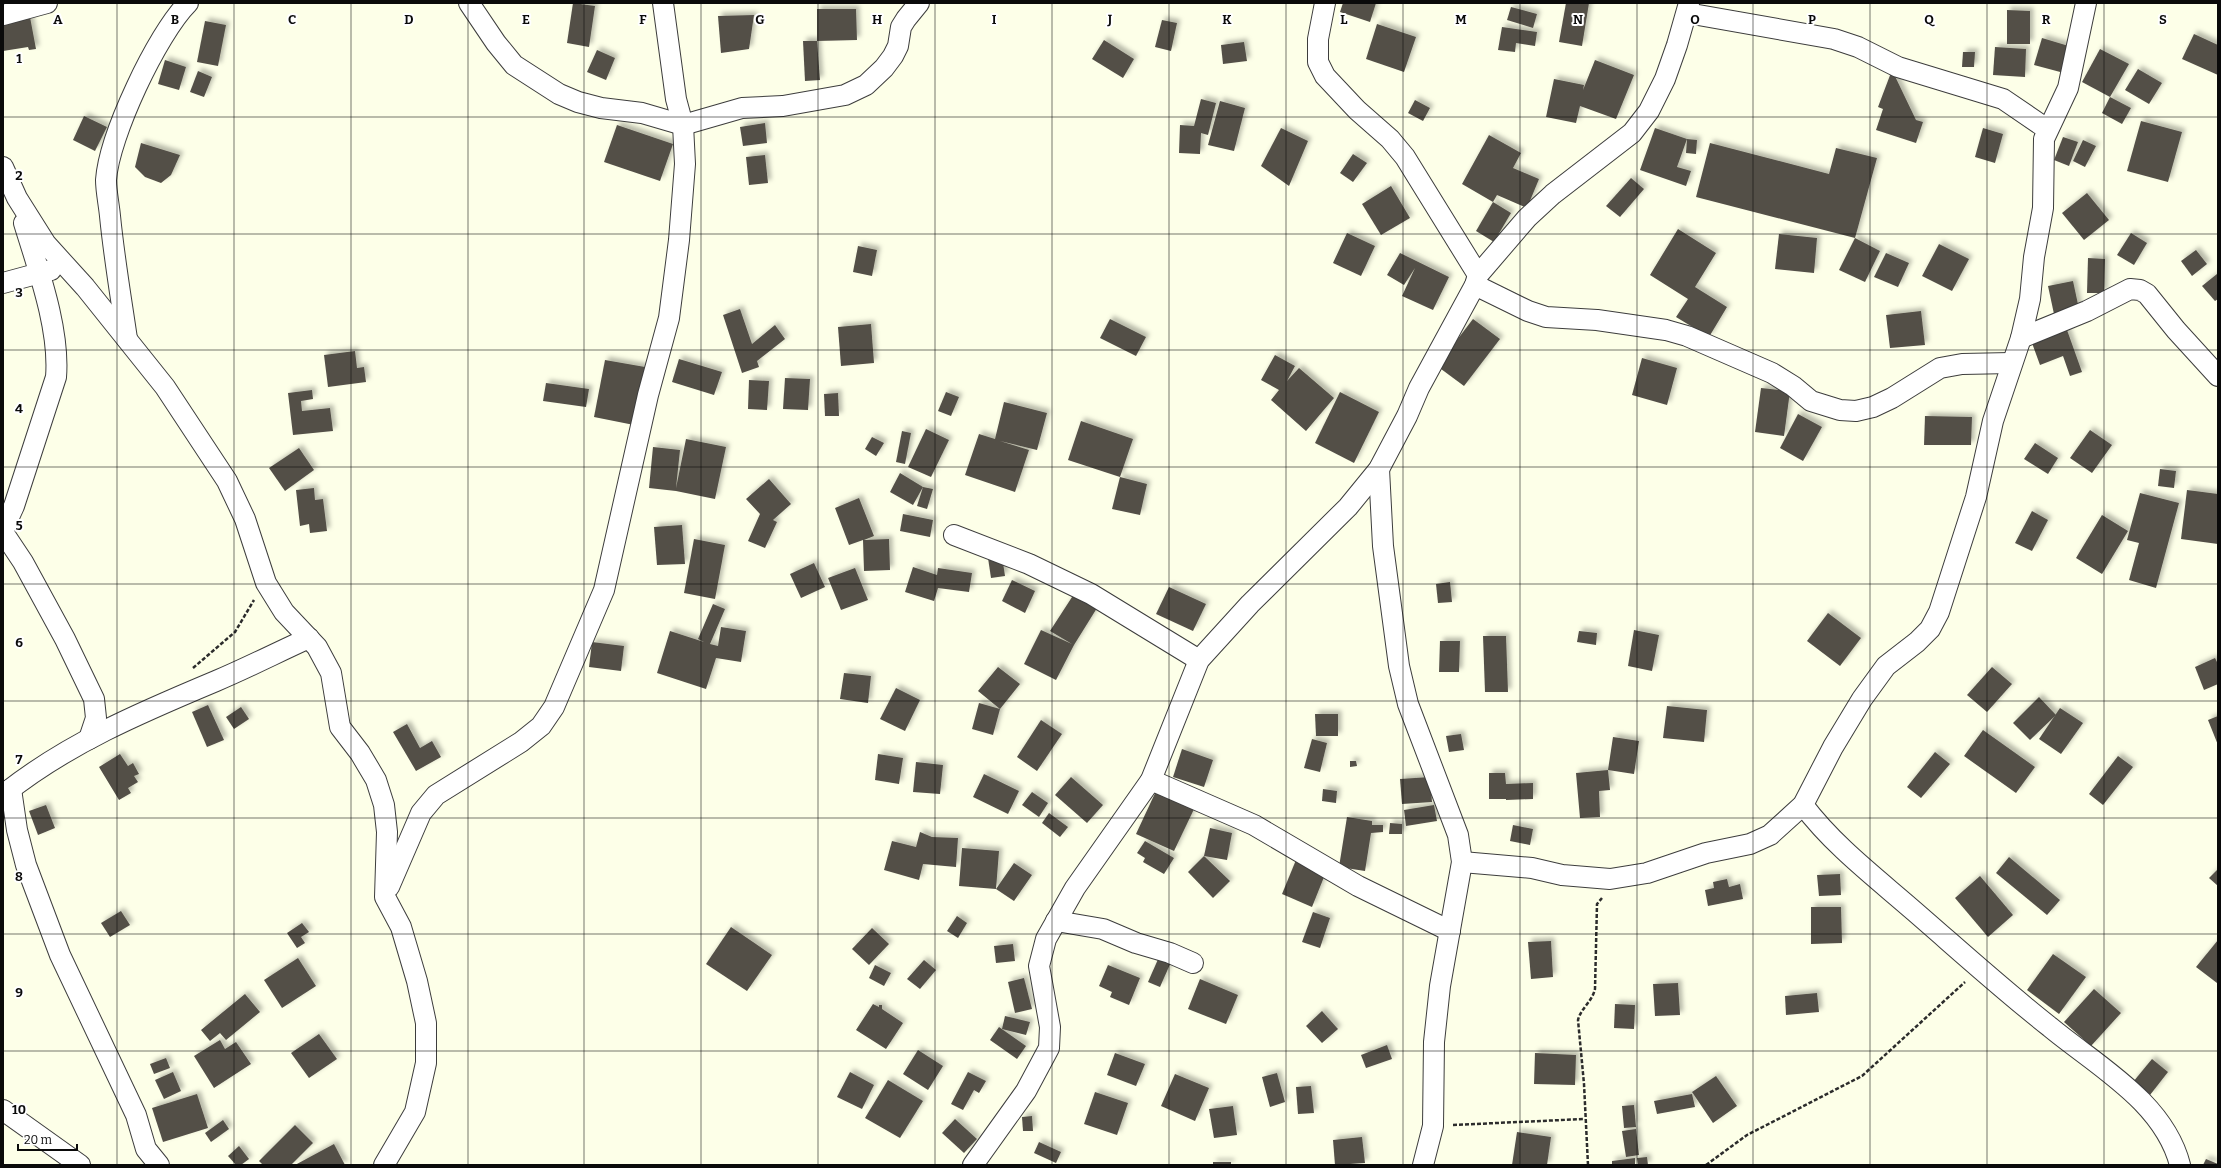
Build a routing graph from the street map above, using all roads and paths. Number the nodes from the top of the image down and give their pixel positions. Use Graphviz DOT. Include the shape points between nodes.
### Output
graph roads {
  1 [pos="47,3"];
  2 [pos="188,3"];
  3 [pos="469,3"];
  4 [pos="479,3"];
  5 [pos="663,3"];
  6 [pos="919,3"];
  7 [pos="1325,3"];
  8 [pos="2086,3"];
  9 [pos="1688,8"];
  10 [pos="3,15"];
  11 [pos="683,125"];
  12 [pos="2047,129"];
  13 [pos="3,167"];
  14 [pos="17,198"];
  15 [pos="67,266"];
  16 [pos="39,273"];
  17 [pos="1477,280"];
  18 [pos="3,283"];
  19 [pos="2021,338"];
  20 [pos="127,339"];
  21 [pos="2011,362"];
  22 [pos="2218,376"];
  23 [pos="1379,469"];
  24 [pos="3,531"];
  25 [pos="954,535"];
  26 [pos="265,580"];
  27 [pos="309,638"];
  28 [pos="1198,660"];
  29 [pos="188,672"];
  30 [pos="89,739"];
  31 [pos="1151,780"];
  32 [pos="7,792"];
  33 [pos="1803,804"];
  34 [pos="1462,862"];
  35 [pos="1610,879"];
  36 [pos="386,896"];
  37 [pos="1056,921"];
  38 [pos="1450,931"];
  39 [pos="1193,963"];
  40 [pos="1979,968"];
  41 [pos="3,1110"];
  42 [pos="1584,1119"];
  43 [pos="1433,1126"];
  44 [pos="2169,1138"];
  45 [pos="80,1165"];
  46 [pos="159,1165"];
  47 [pos="384,1165"];
  48 [pos="973,1165"];
  49 [pos="1423,1165"];
  50 [pos="1588,1165"];
  51 [pos="1706,1165"];
  52 [pos="2167,1165"];
  53 [pos="2180,1165"];
  1 -- 10 [label="street"];
  2 -- 20 [label="street" via="172,21 144,71 120,130 106,180"];
  3 -- 4 [label="street"];
  3 -- 11 [label="street" via="514,65 559,94 601,108 642,113"];
  5 -- 11 [label="street" via="675,94"];
  6 -- 11 [label="street" via="901,27 898,46 893,56 866,85 845,95 783,106 742,108"];
  7 -- 17 [label="street" via="1318,39 1318,62 1325,76 1405,157"];
  8 -- 12 [label="street" via="2068,88"];
  9 -- 12 [label="street" via="1834,38 1898,67 2003,98"];
  9 -- 17 [label="street" via="1665,79 1649,111 1632,133 1553,194 1527,218"];
  11 -- 36 [label="street" via="685,164 679,240 668,318 604,590 554,707 541,726 436,795 421,814"];
  12 -- 19 [label="street" via="2044,139 2043,208 2034,256 2030,299"];
  13 -- 14 [label="street"];
  14 -- 15 [label="street" via="46,244"];
  14 -- 16 [label="street"];
  15 -- 16 [label="street"];
  15 -- 20 [label="street"];
  16 -- 18 [label="street"];
  16 -- 24 [label="street" via="58,356 56,377 14,506"];
  17 -- 21 [label="street" via="1528,311 1546,317 1597,320 1666,330 1687,336 1772,373 1811,401 1840,410 1856,411 1873,407 1940,368 1962,364"];
  17 -- 23 [label="street"];
  19 -- 21 [label="street"];
  19 -- 22 [label="street" via="2087,311 2130,289 2140,290 2147,294"];
  20 -- 26 [label="street" via="165,387 227,481 245,519"];
  21 -- 33 [label="street" via="1993,421 1976,497 1939,612 1930,629 1886,666 1871,686 1833,747"];
  23 -- 28 [label="street" via="1343,512 1250,604"];
  23 -- 34 [label="street" via="1383,546 1399,666 1408,704 1458,835"];
  24 -- 30 [label="street" via="65,639 94,699 96,718"];
  25 -- 28 [label="street" via="1029,564 1091,594"];
  26 -- 27 [label="street" via="284,612"];
  26 -- 29 [label="path" via="235,632"];
  27 -- 30 [label="street" via="161,703"];
  27 -- 36 [label="street" via="331,673 340,727 376,780 384,805 387,832"];
  28 -- 31 [label="street"];
  30 -- 32 [label="street"];
  31 -- 37 [label="street" via="1075,888"];
  31 -- 38 [label="street" via="1254,825 1358,886"];
  32 -- 46 [label="street" via="26,865 60,955 136,1115 146,1149"];
  33 -- 35 [label="street" via="1770,834 1750,844 1706,853 1647,873"];
  33 -- 40 [label="street" via="1822,829 1854,859"];
  34 -- 35 [label="street" via="1532,868 1562,875"];
  34 -- 38 [label="street"];
  35 -- 42 [label="path" via="1604,895 1597,904 1597,971 1593,997 1578,1020 1584,1084"];
  36 -- 47 [label="street" via="402,927 417,981 426,1023 426,1063 415,1112"];
  37 -- 39 [label="street" via="1104,929"];
  37 -- 48 [label="street" via="1046,939 1039,966 1050,1027 1049,1048 1026,1091"];
  38 -- 43 [label="street" via="1440,986 1434,1042"];
  40 -- 44 [label="street" via="2138,1097"];
  40 -- 51 [label="path" via="1862,1076 1747,1135"];
  41 -- 45 [label="street"];
  42 -- 43 [label="path"];
  42 -- 50 [label="path"];
  43 -- 49 [label="street"];
  44 -- 52 [label="street"];
  44 -- 53 [label="street"];
}
